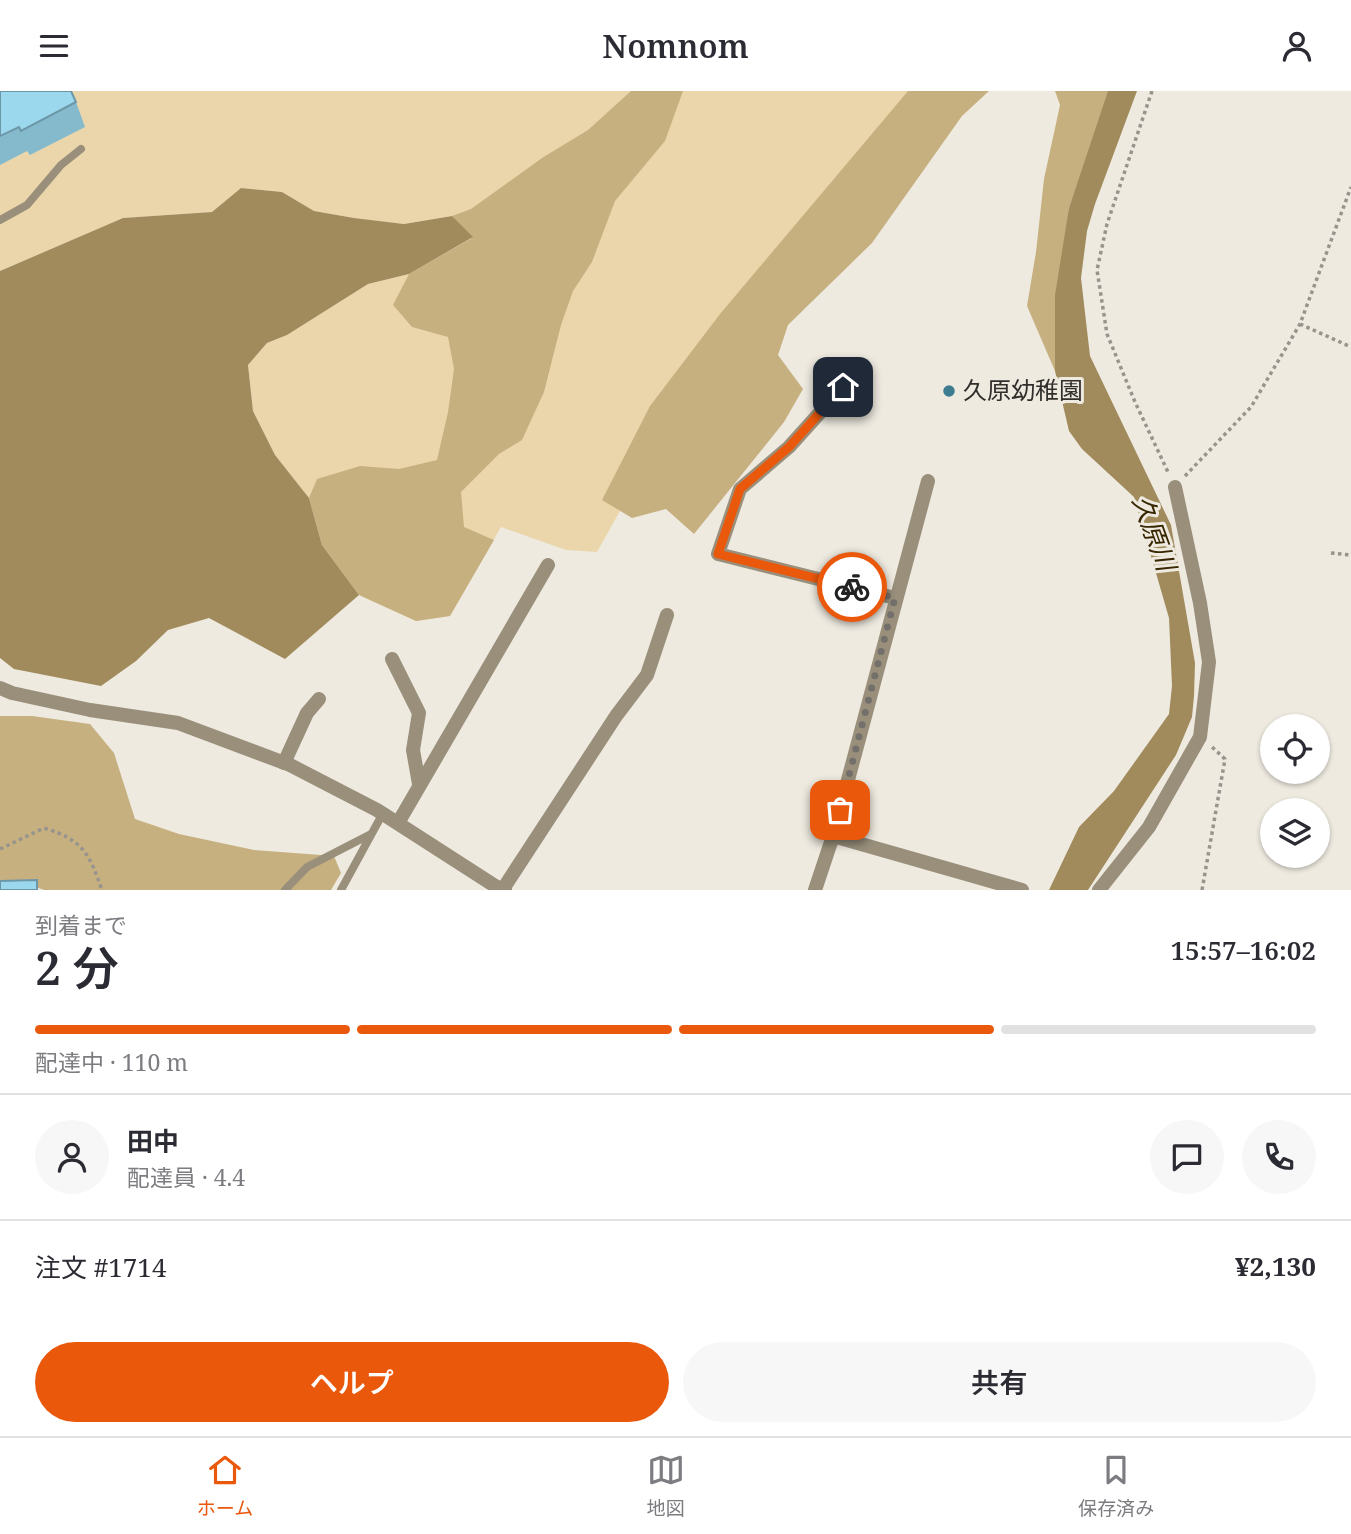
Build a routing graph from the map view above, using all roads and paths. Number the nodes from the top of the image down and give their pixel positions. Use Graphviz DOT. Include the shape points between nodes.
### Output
graph roads {
  1 [pos="1152,91"];
  2 [pos="80,149"];
  3 [pos="1351,187"];
  4 [pos="0,220"];
  5 [pos="1300,324"];
  6 [pos="1351,347"];
  7 [pos="843,387"];
  8 [pos="928,481"];
  9 [pos="1175,487"];
  10 [pos="1331,553"];
  11 [pos="1351,555"];
  12 [pos="548,565"];
  13 [pos="895,598"];
  14 [pos="667,615"];
  15 [pos="392,659"];
  16 [pos="4,692"];
  17 [pos="319,699"];
  18 [pos="1200,737"];
  19 [pos="284,763"];
  20 [pos="419,784"];
  21 [pos="383,813"];
  22 [pos="398,823"];
  23 [pos="371,834"];
  24 [pos="833,836"];
  25 [pos="0,849"];
  26 [pos="499,889"];
  27 [pos="102,890"];
  28 [pos="285,890"];
  29 [pos="341,890"];
  30 [pos="815,890"];
  31 [pos="1022,890"];
  32 [pos="1099,890"];
  33 [pos="1202,890"];
  1 -- 9 [label="path" via="1111,212 1097,270 1107,334"];
  2 -- 4 [label="lane" via="27,205"];
  3 -- 5 [label="path"];
  5 -- 6 [label="path"];
  5 -- 9 [label="path" via="1251,407"];
  7 -- 13 [label="street" via="789,447 740,489 718,554"];
  8 -- 13 [label="street"];
  9 -- 18 [label="street" via="1209,663"];
  10 -- 11 [label="path"];
  12 -- 20 [label="street"];
  13 -- 24 [label="street"];
  14 -- 26 [label="street" via="647,675"];
  15 -- 20 [label="street" via="419,713 413,750"];
  16 -- 19 [label="street" via="178,723"];
  17 -- 19 [label="street" via="307,713"];
  18 -- 32 [label="street" via="1149,827"];
  18 -- 33 [label="path" via="1225,759"];
  19 -- 21 [label="street"];
  20 -- 22 [label="street"];
  21 -- 22 [label="street"];
  21 -- 23 [label="lane"];
  22 -- 26 [label="street"];
  23 -- 28 [label="lane" via="307,867"];
  23 -- 29 [label="lane"];
  24 -- 30 [label="street"];
  24 -- 31 [label="street"];
  25 -- 27 [label="path" via="44,828 66,835 93,864"];
}
